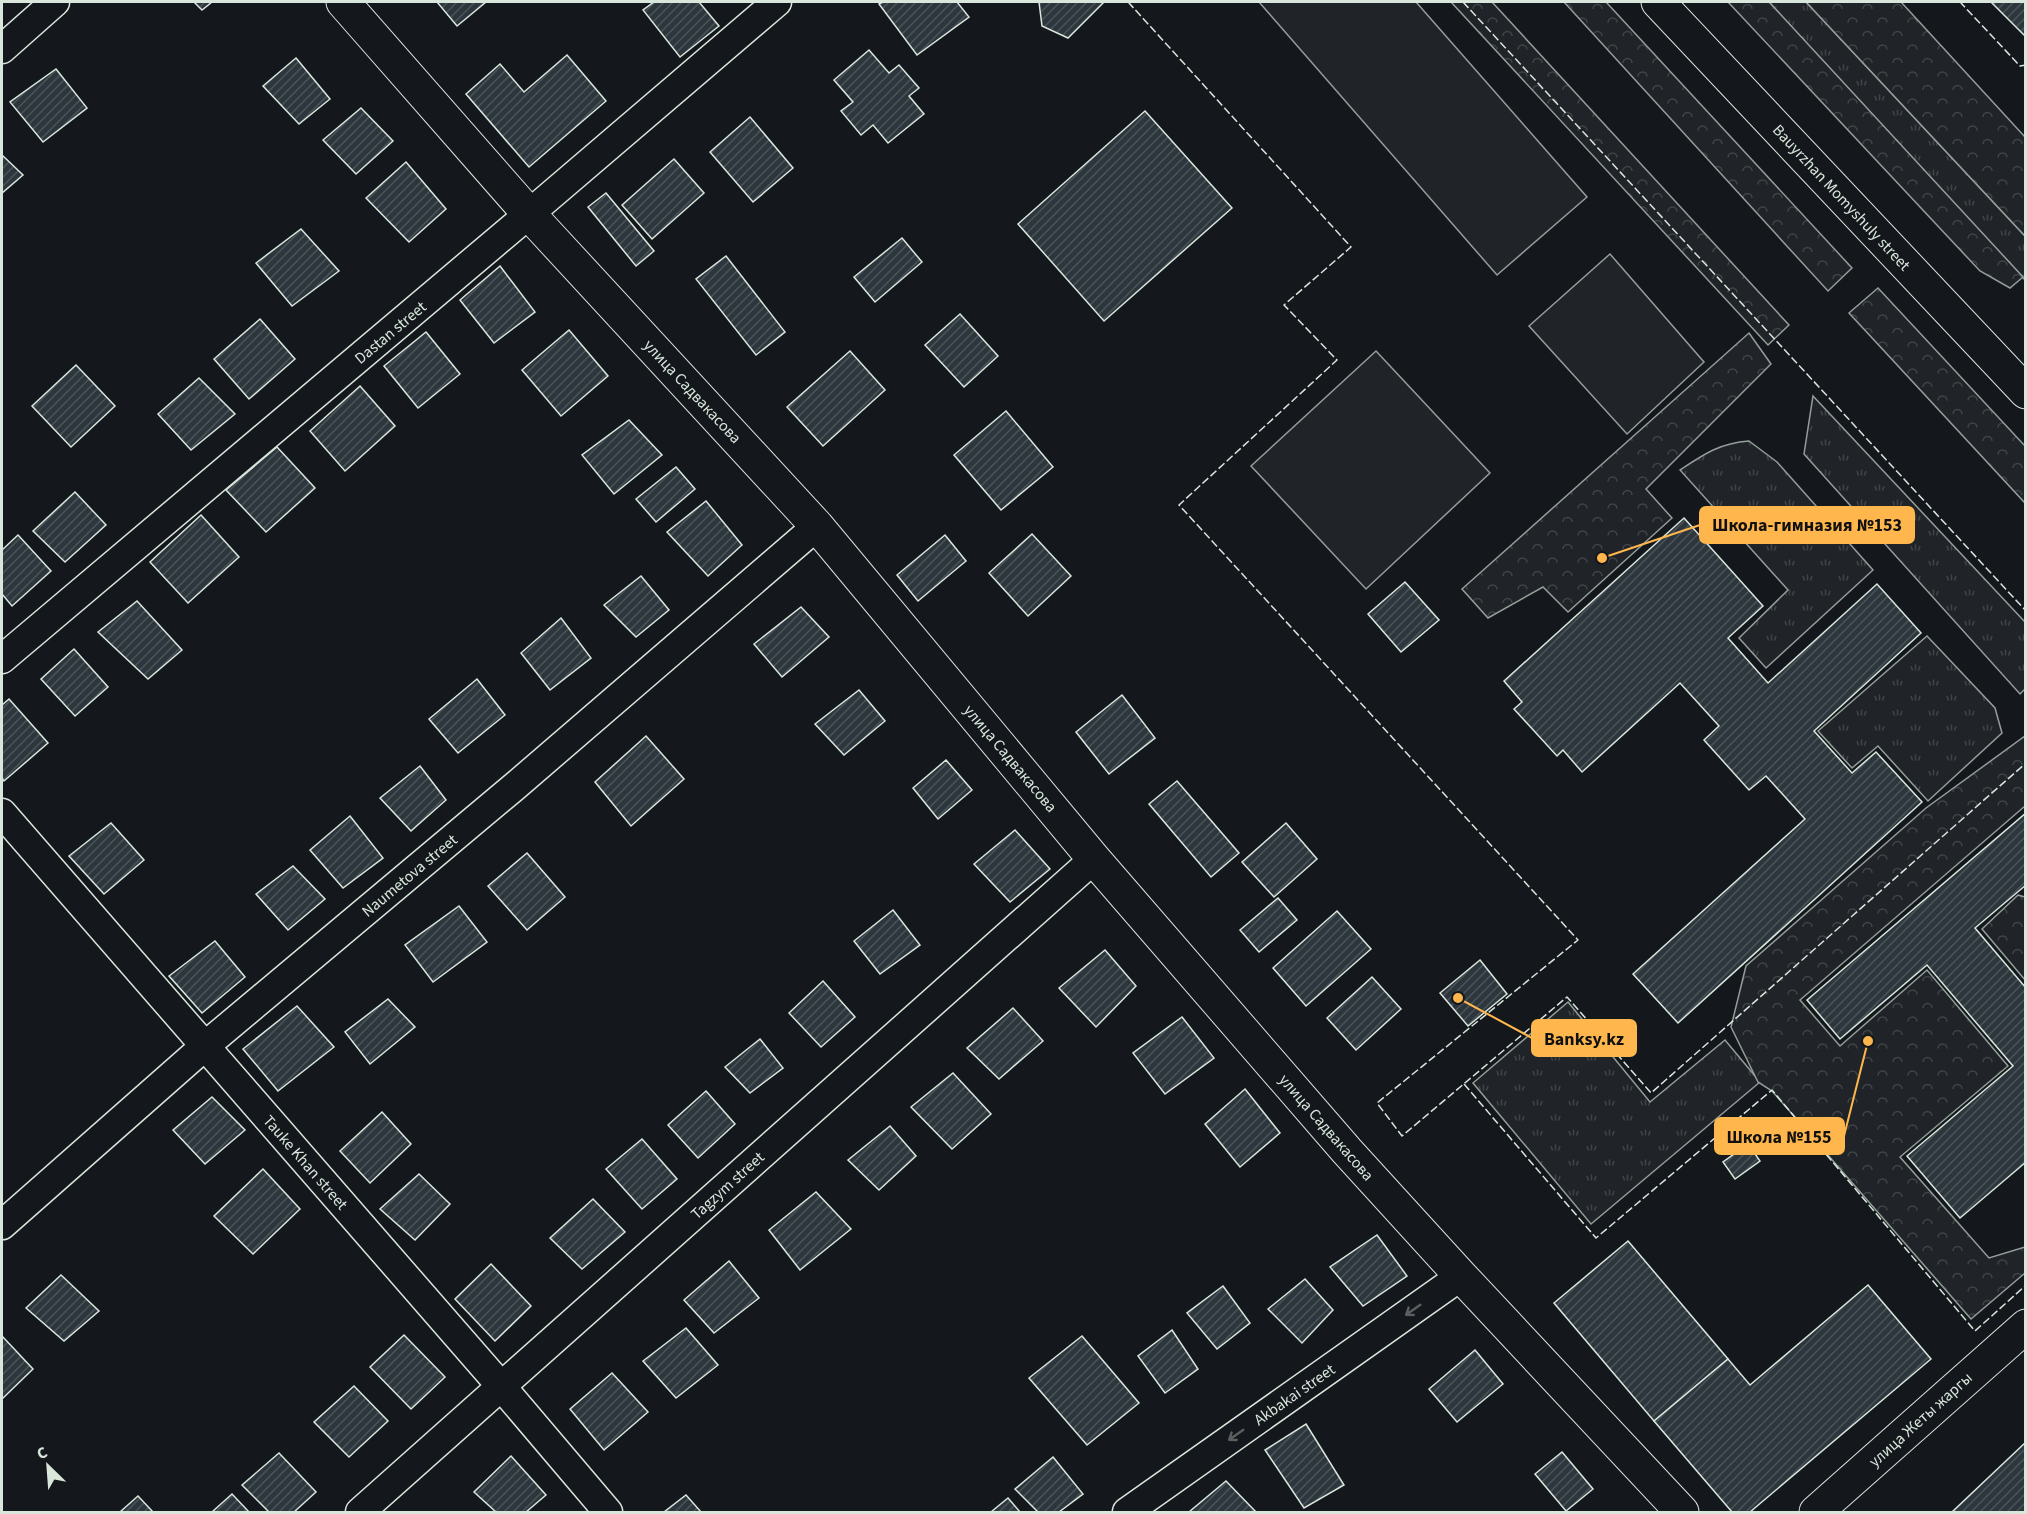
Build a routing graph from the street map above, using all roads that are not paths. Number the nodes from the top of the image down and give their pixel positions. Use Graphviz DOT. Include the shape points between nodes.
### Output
graph roads {
  1 [pos="55,2"];
  2 [pos="343,2"];
  3 [pos="777,2"];
  4 [pos="1658,2"];
  5 [pos="2,49"];
  6 [pos="530,214"];
  7 [pos="2025,392"];
  8 [pos="817,526"];
  9 [pos="2,659"];
  10 [pos="2,813"];
  11 [pos="1094,859"];
  12 [pos="205,1046"];
  13 [pos="2,1225"];
  14 [pos="1461,1276"];
  15 [pos="2025,1326"];
  16 [pos="501,1386"];
  17 [pos="360,1512"];
  18 [pos="608,1512"];
  19 [pos="1126,1512"];
  20 [pos="1682,1512"];
  21 [pos="1816,1512"];
  1 -- 5 [label="street"];
  2 -- 6 [label="street, улица Садвакасова"];
  3 -- 6 [label="street, Dastan street"];
  4 -- 7 [label="street, Bauyrzhan Momyshuly street"];
  6 -- 8 [label="street, улица Садвакасова"];
  6 -- 9 [label="street, Dastan street"];
  8 -- 11 [label="street, улица Садвакасова"];
  8 -- 12 [label="street, Naumetova street" via="514,788"];
  10 -- 12 [label="street, Tauke Khan street"];
  11 -- 14 [label="street, улица Садвакасова"];
  11 -- 16 [label="street, Tagzym street"];
  12 -- 13 [label="street, Naumetova street"];
  12 -- 16 [label="street, Tauke Khan street"];
  14 -- 19 [label="street, Akbakai street, one-way"];
  14 -- 20 [label="street, улица Садвакасова"];
  15 -- 21 [label="street, улица Жеты жаргы"];
  16 -- 17 [label="street, Tagzym street"];
  16 -- 18 [label="street, Tauke Khan street"];
}
